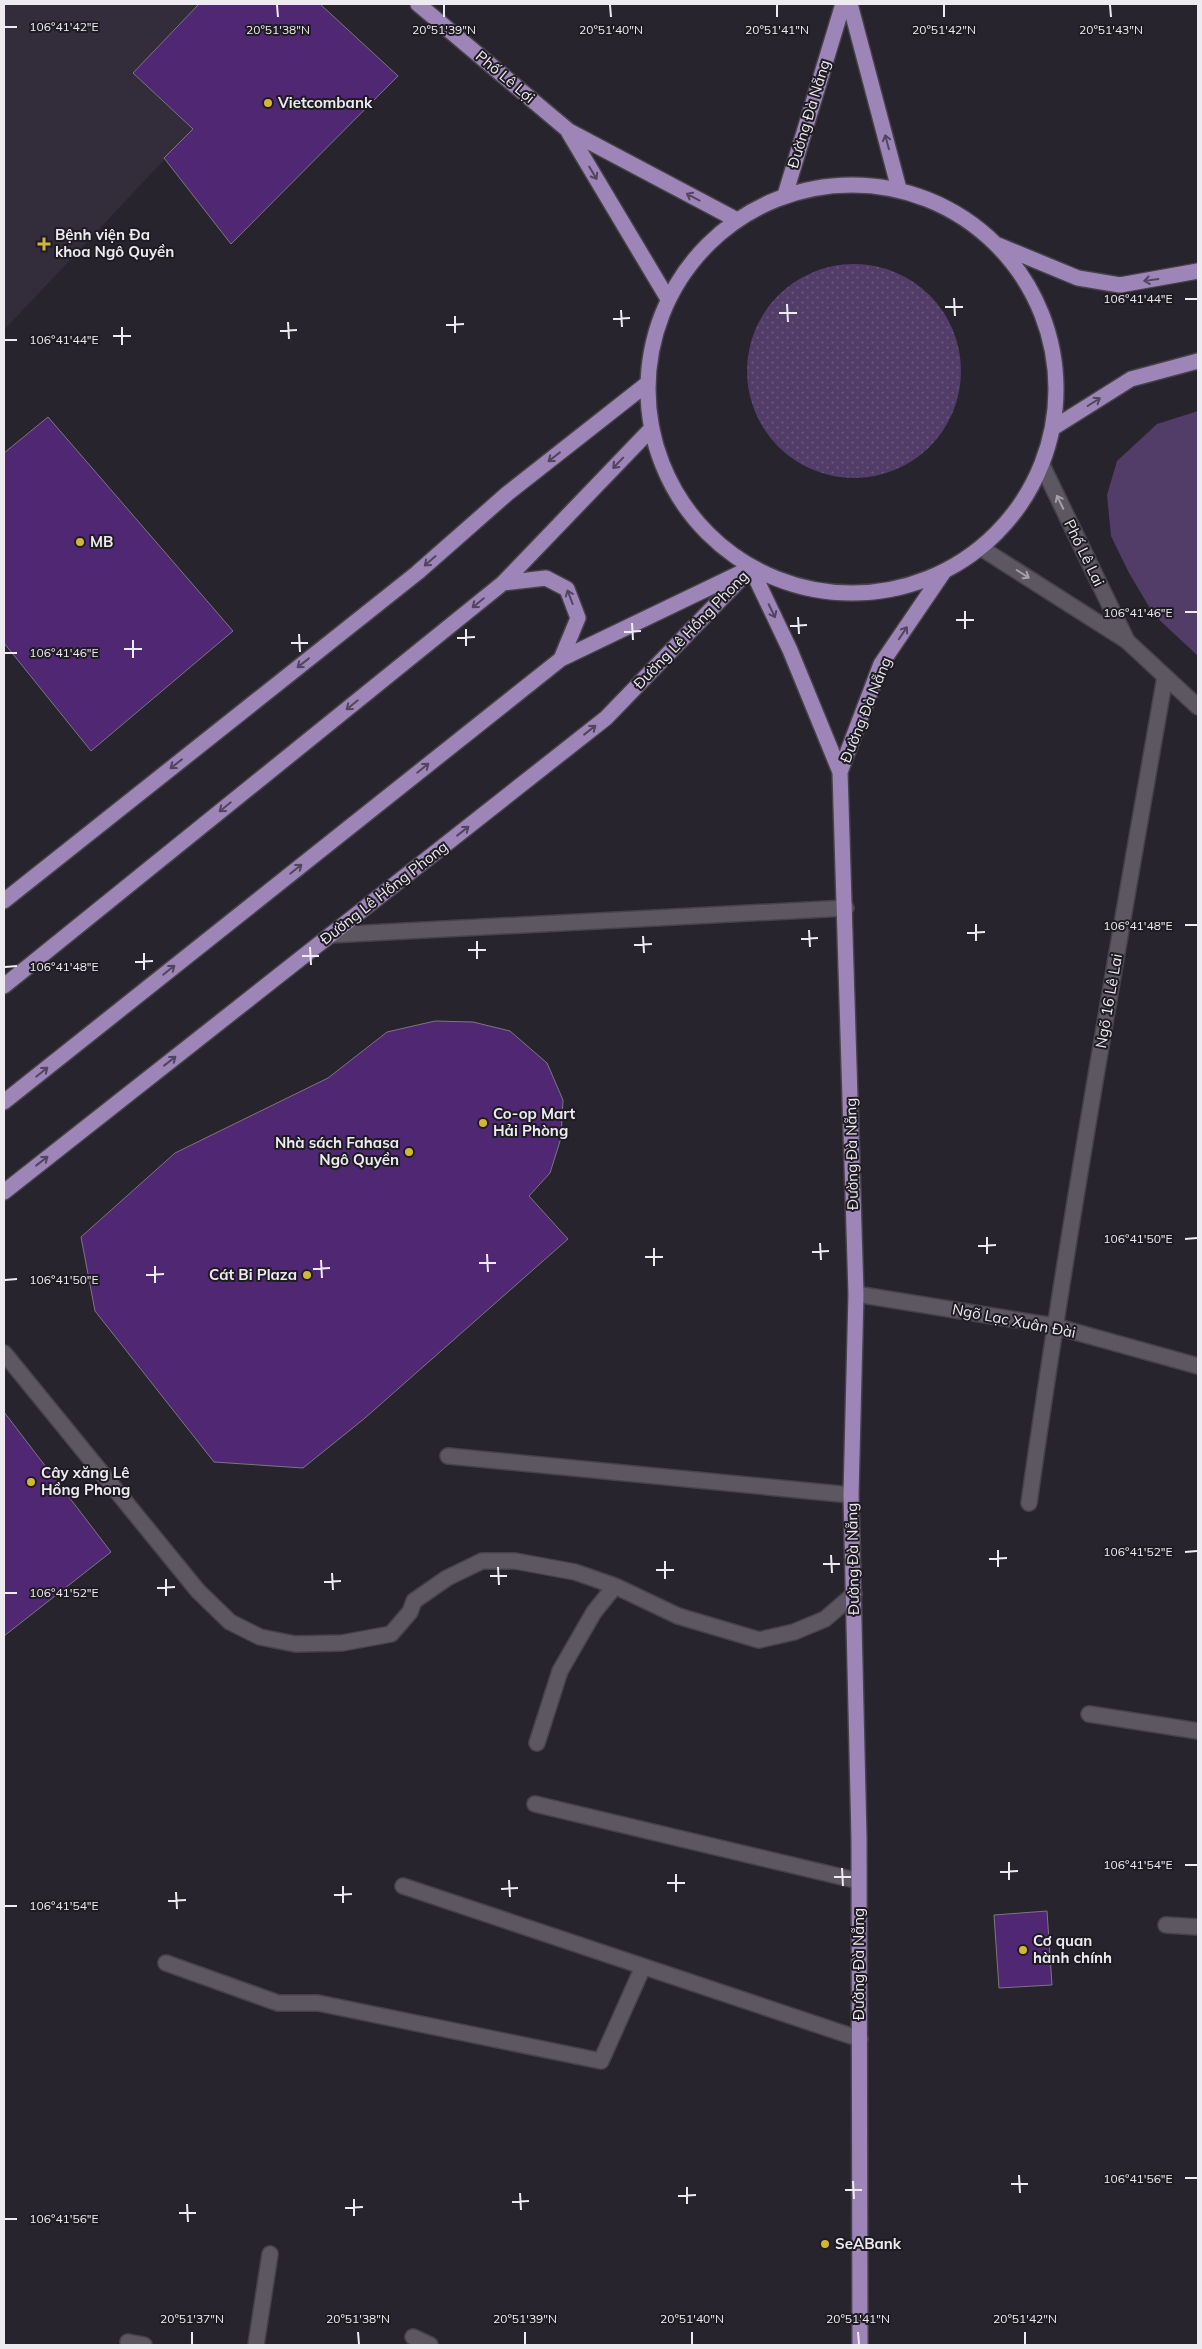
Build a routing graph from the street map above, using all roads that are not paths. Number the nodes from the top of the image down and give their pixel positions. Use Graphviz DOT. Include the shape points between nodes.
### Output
graph roads {
  1 [pos="418,4"];
  2 [pos="843,4"];
  3 [pos="850,4"];
  4 [pos="569,131"];
  5 [pos="899,189"];
  6 [pos="785,195"];
  7 [pos="737,220"];
  8 [pos="997,244"];
  9 [pos="1198,271"];
  10 [pos="668,299"];
  11 [pos="1198,361"];
  12 [pos="648,383"];
  13 [pos="652,428"];
  14 [pos="1053,428"];
  15 [pos="1042,465"];
  16 [pos="981,548"];
  17 [pos="750,568"];
  18 [pos="943,573"];
  19 [pos="503,583"];
  20 [pos="1127,641"];
  21 [pos="561,659"];
  22 [pos="1165,676"];
  23 [pos="1198,707"];
  24 [pos="840,772"];
  25 [pos="4,901"];
  26 [pos="846,908"];
  27 [pos="330,935"];
  28 [pos="4,986"];
  29 [pos="4,1102"];
  30 [pos="4,1192"];
  31 [pos="856,1294"];
  32 [pos="1054,1326"];
  33 [pos="4,1353"];
  34 [pos="1198,1366"];
  35 [pos="448,1456"];
  36 [pos="851,1495"];
  37 [pos="1029,1503"];
  38 [pos="615,1586"];
  39 [pos="854,1594"];
  40 [pos="1089,1714"];
  41 [pos="1198,1731"];
  42 [pos="537,1743"];
  43 [pos="535,1804"];
  44 [pos="859,1881"];
  45 [pos="403,1886"];
  46 [pos="1166,1925"];
  47 [pos="1198,1927"];
  48 [pos="166,1963"];
  49 [pos="644,1967"];
  50 [pos="860,2039"];
  51 [pos="270,2254"];
  52 [pos="413,2337"];
  53 [pos="128,2342"];
  54 [pos="144,2345"];
  55 [pos="256,2345"];
  56 [pos="430,2345"];
  57 [pos="860,2345"];
  1 -- 4 [label="main road, Phố Lê Lợi"];
  2 -- 6 [label="main road, Đường Đà Nẵng"];
  5 -- 3 [label="main road, one-way"];
  7 -- 4 [label="main road, Phố Lê Lợi, one-way"];
  4 -- 10 [label="main road, Phố Lê Lợi, one-way"];
  5 -- 6 [label="main road" via="842,184"];
  5 -- 8 [label="main road" via="952,210"];
  6 -- 7 [label="main road"];
  7 -- 10 [label="main road" via="697,255"];
  9 -- 8 [label="main road, one-way" via="1120,285 1078,278"];
  8 -- 14 [label="main road" via="1027,284 1048,329 1056,378"];
  10 -- 12 [label="main road" via="654,340"];
  14 -- 11 [label="main road, one-way" via="1132,380"];
  12 -- 13 [label="main road"];
  12 -- 25 [label="main road, one-way" via="508,493 417,573"];
  13 -- 17 [label="main road" via="664,470 686,509 715,542"];
  13 -- 19 [label="main road, one-way"];
  14 -- 15 [label="main road"];
  15 -- 16 [label="main road" via="1017,510"];
  20 -- 15 [label="street, Phố Lê Lai, one-way"];
  16 -- 18 [label="main road"];
  16 -- 20 [label="street, Phố Lê Lai, one-way"];
  17 -- 18 [label="main road" via="813,591 870,593"];
  17 -- 21 [label="main road, Đường Lê Hồng Phong"];
  17 -- 24 [label="main road, Đường Đà Nẵng, one-way" via="790,650"];
  27 -- 17 [label="main road, Đường Lê Hồng Phong, one-way" via="606,718"];
  24 -- 18 [label="main road, Đường Đà Nẵng, one-way" via="881,664"];
  21 -- 19 [label="main road, one-way" via="578,618 566,589 546,578"];
  19 -- 28 [label="main road, one-way"];
  20 -- 22 [label="street, Phố Lê Lai"];
  29 -- 21 [label="main road, Đường Lê Hồng Phong, one-way"];
  22 -- 23 [label="street, Phố Lê Lai"];
  22 -- 32 [label="street, Ngõ 16 Lê Lai"];
  24 -- 26 [label="main road, Đường Đà Nẵng"];
  26 -- 27 [label="street"];
  26 -- 31 [label="main road, Đường Đà Nẵng"];
  30 -- 27 [label="main road, Đường Lê Hồng Phong, one-way"];
  31 -- 32 [label="street, Ngõ Lạc Xuân Đài"];
  31 -- 36 [label="main road, Đường Đà Nẵng"];
  32 -- 34 [label="street, Ngõ Lạc Xuân Đài"];
  32 -- 37 [label="street, Ngõ 16 Lê Lai"];
  33 -- 38 [label="street" via="198,1591 230,1622 260,1637 295,1644 318,1644 359,1641 391,1634 410,1612 414,1601 447,1578 482,1561 515,1561 575,1572"];
  35 -- 36 [label="street"];
  36 -- 39 [label="main road, Đường Đà Nẵng"];
  38 -- 39 [label="street" via="678,1616 759,1640 794,1632 825,1619"];
  38 -- 42 [label="street" via="594,1612 560,1671"];
  39 -- 44 [label="main road, Đường Đà Nẵng"];
  40 -- 41 [label="street"];
  43 -- 44 [label="street"];
  44 -- 50 [label="main road, Đường Đà Nẵng"];
  45 -- 49 [label="street"];
  46 -- 47 [label="street"];
  48 -- 49 [label="street" via="278,2003 318,2003 601,2061"];
  49 -- 50 [label="street"];
  50 -- 57 [label="main road, Đường Đà Nẵng"];
  51 -- 55 [label="street"];
  52 -- 56 [label="street"];
  53 -- 54 [label="street"];
}
